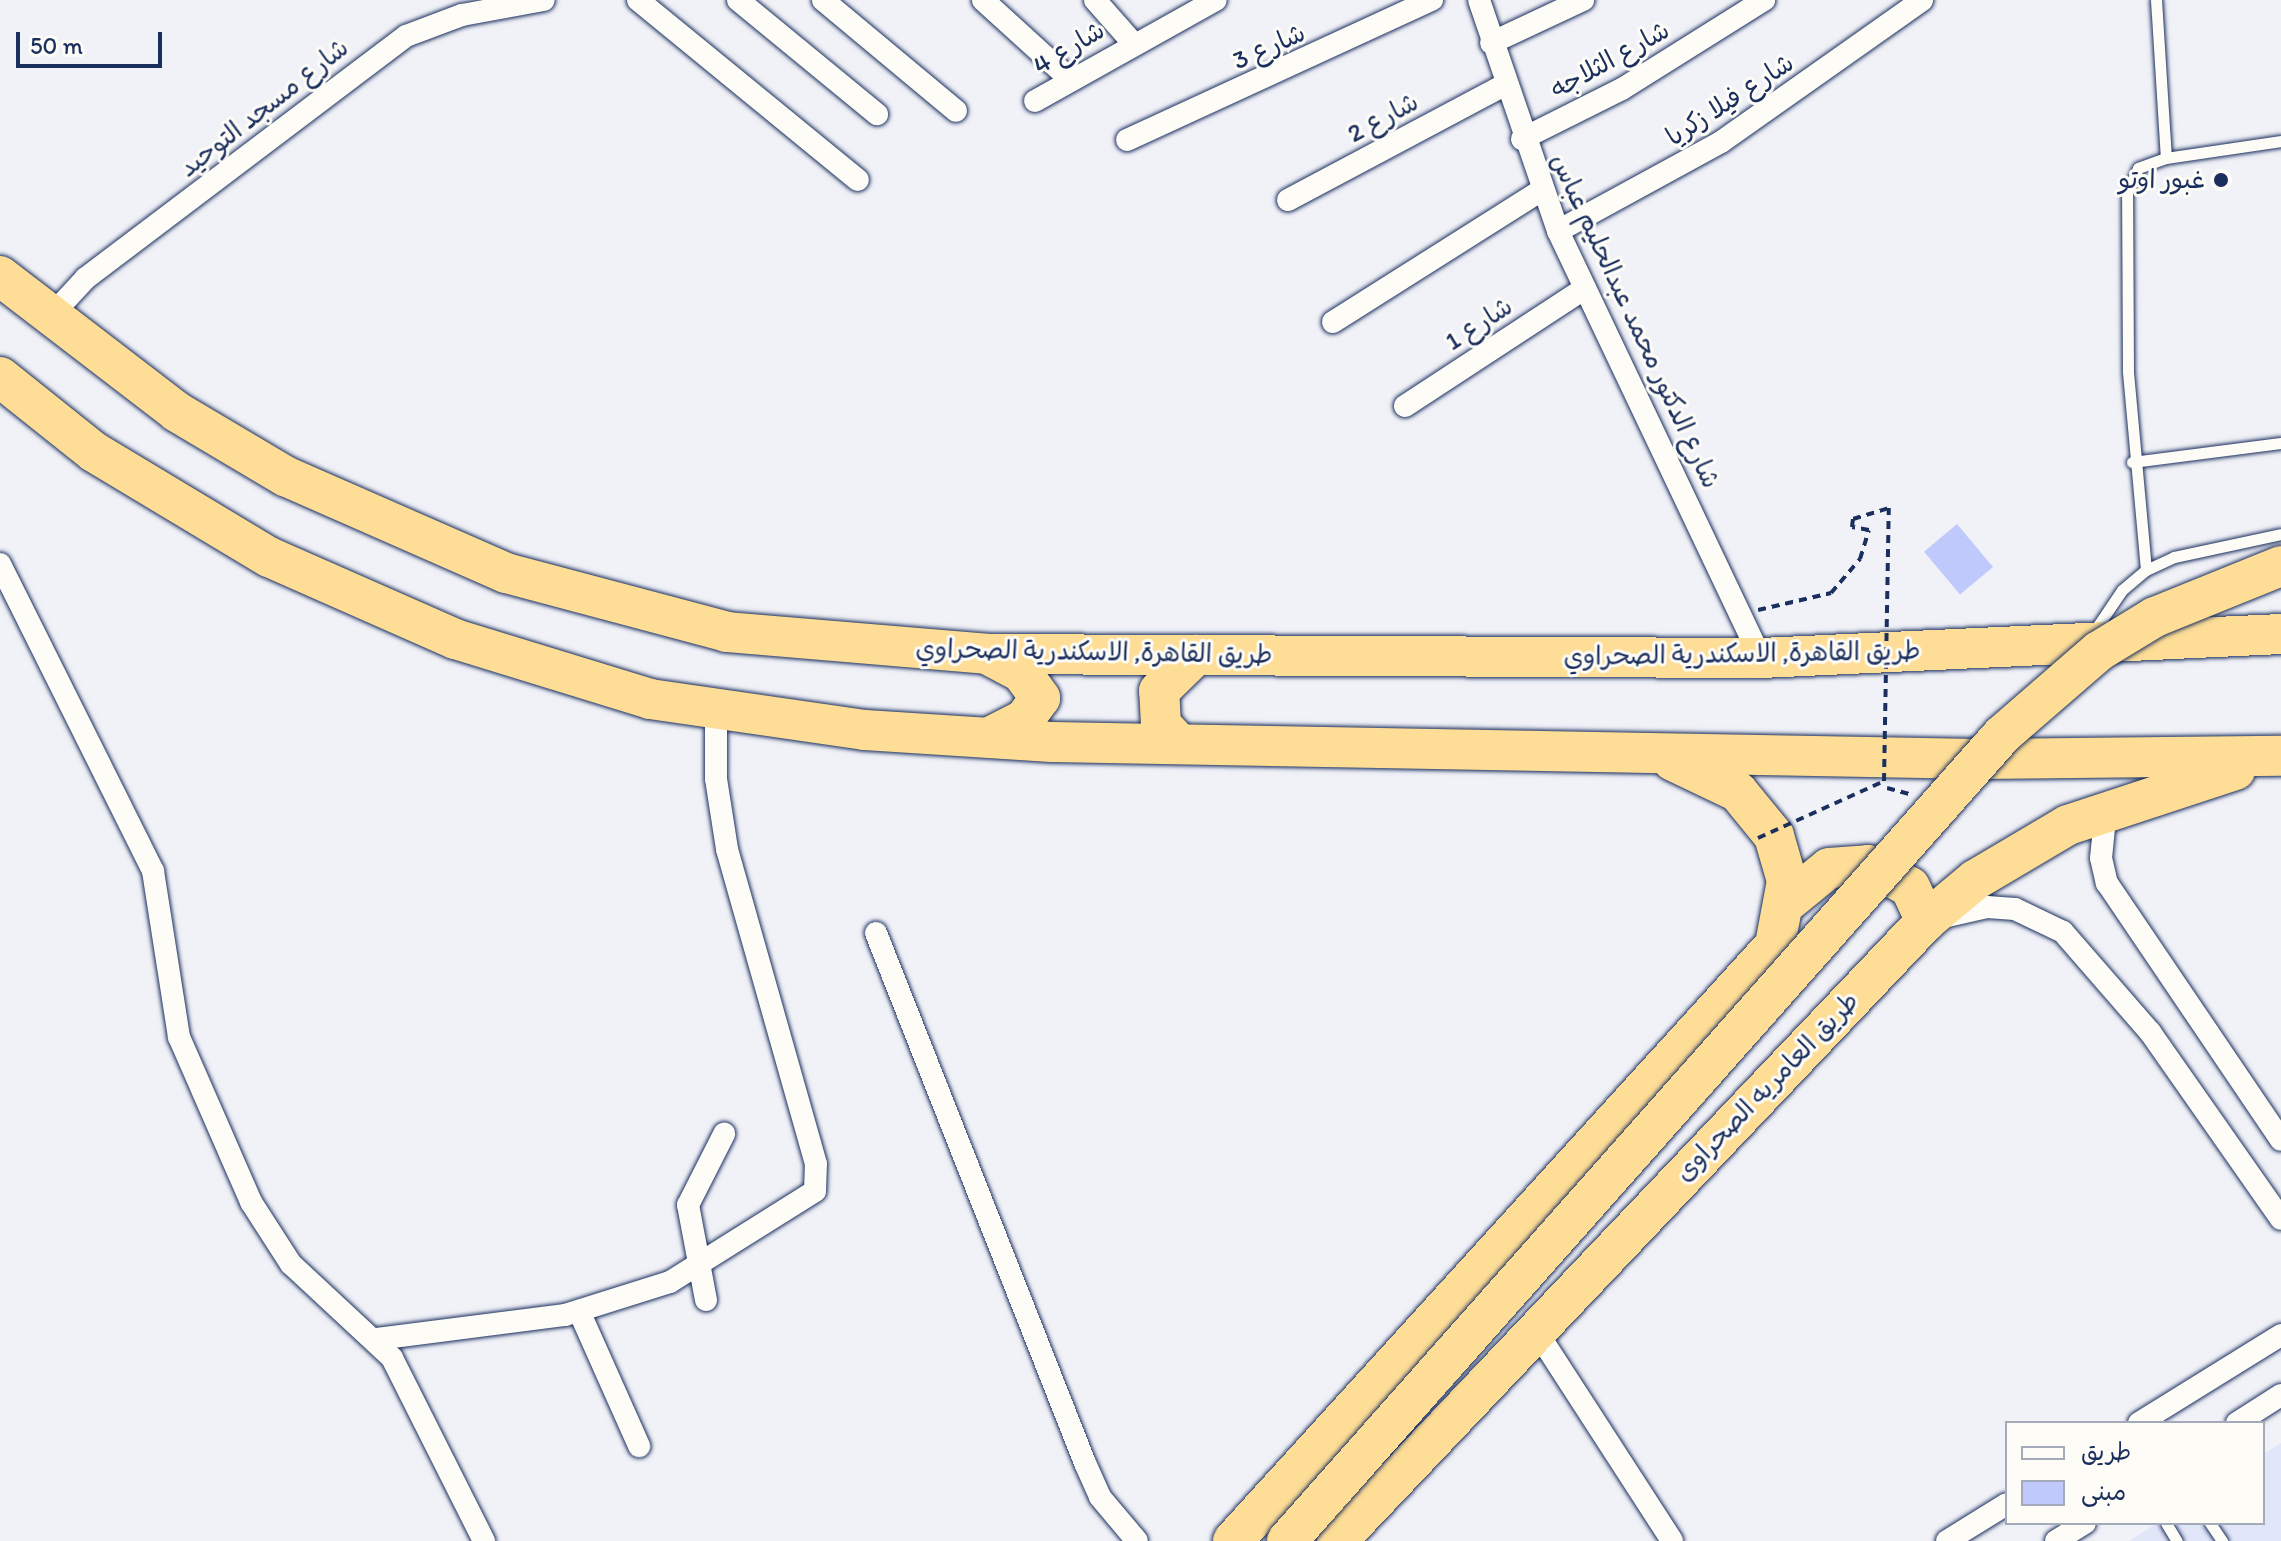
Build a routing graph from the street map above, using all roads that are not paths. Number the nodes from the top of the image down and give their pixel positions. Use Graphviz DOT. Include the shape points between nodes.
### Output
graph roads {
  1 [pos="544,0"];
  2 [pos="638,0"];
  3 [pos="738,0"];
  4 [pos="823,0"];
  5 [pos="983,0"];
  6 [pos="1095,0"];
  7 [pos="1432,0"];
  8 [pos="1479,0"];
  9 [pos="1583,0"];
  10 [pos="1764,0"];
  11 [pos="1922,0"];
  12 [pos="2156,0"];
  13 [pos="1211,1"];
  14 [pos="1133,43"];
  15 [pos="1491,43"];
  16 [pos="1071,80"];
  17 [pos="1504,85"];
  18 [pos="1035,101"];
  19 [pos="956,111"];
  20 [pos="877,114"];
  21 [pos="1522,139"];
  22 [pos="1127,140"];
  23 [pos="2281,141"];
  24 [pos="2166,158"];
  25 [pos="858,180"];
  26 [pos="1542,190"];
  27 [pos="1288,200"];
  28 [pos="1558,231"];
  29 [pos="0,276"];
  30 [pos="1585,288"];
  31 [pos="49,318"];
  32 [pos="1333,322"];
  33 [pos="0,377"];
  34 [pos="1405,406"];
  35 [pos="2281,443"];
  36 [pos="2132,462"];
  37 [pos="2281,534"];
  38 [pos="0,564"];
  39 [pos="2281,566"];
  40 [pos="2146,570"];
  41 [pos="2281,634"];
  42 [pos="2083,647"];
  43 [pos="987,654"];
  44 [pos="1196,655"];
  45 [pos="1761,658"];
  46 [pos="716,708"];
  47 [pos="990,737"];
  48 [pos="1179,744"];
  49 [pos="1654,753"];
  50 [pos="2281,756"];
  51 [pos="2106,807"];
  52 [pos="1786,903"];
  53 [pos="1926,921"];
  54 [pos="876,933"];
  55 [pos="724,1134"];
  56 [pos="2281,1140"];
  57 [pos="2281,1219"];
  58 [pos="699,1268"];
  59 [pos="706,1300"];
  60 [pos="579,1311"];
  61 [pos="1535,1329"];
  62 [pos="2281,1335"];
  63 [pos="377,1339"];
  64 [pos="2281,1395"];
  65 [pos="2142,1421"];
  66 [pos="2240,1421"];
  67 [pos="639,1446"];
  68 [pos="2005,1505"];
  69 [pos="2082,1525"];
  70 [pos="484,1541"];
  71 [pos="1137,1541"];
  72 [pos="1233,1541"];
  73 [pos="1287,1541"];
  74 [pos="1337,1541"];
  75 [pos="1672,1541"];
  76 [pos="1947,1541"];
  77 [pos="2056,1541"];
  1 -- 31 [label="street, شارع مسجد التوحيد" via="462,15 406,36 86,278"];
  2 -- 25 [label="street"];
  3 -- 20 [label="street"];
  4 -- 19 [label="street"];
  5 -- 16 [label="street"];
  6 -- 14 [label="street"];
  7 -- 22 [label="street, شارع 3"];
  8 -- 15 [label="street, شارع الدكتور محمد عبدالحليم عباس"];
  9 -- 15 [label="street"];
  10 -- 21 [label="street, شارع الثلاجه" via="1622,89"];
  11 -- 28 [label="street, شارع فيلا زكريا" via="1721,142"];
  12 -- 24 [label="lane"];
  13 -- 14 [label="street, شارع 4"];
  14 -- 16 [label="street, شارع 4"];
  15 -- 17 [label="street, شارع الدكتور محمد عبدالحليم عباس"];
  16 -- 18 [label="street, شارع 4"];
  17 -- 21 [label="street, شارع الدكتور محمد عبدالحليم عباس"];
  17 -- 27 [label="street, شارع 2"];
  21 -- 26 [label="street, شارع الدكتور محمد عبدالحليم عباس"];
  23 -- 24 [label="lane"];
  24 -- 36 [label="lane" via="2138,168 2127,193"];
  26 -- 28 [label="street, شارع الدكتور محمد عبدالحليم عباس"];
  26 -- 32 [label="street"];
  28 -- 30 [label="street, شارع الدكتور محمد عبدالحليم عباس"];
  29 -- 31 [label="highway, طريق القاهرة, الاسكندرية الصحراوي"];
  30 -- 34 [label="street, شارع 1"];
  30 -- 45 [label="street, شارع الدكتور محمد عبدالحليم عباس"];
  31 -- 43 [label="highway, طريق القاهرة, الاسكندرية الصحراوي" via="177,412 285,476 506,573 727,632"];
  33 -- 46 [label="highway" via="94,452 180,507 361,601 551,672 650,699"];
  35 -- 36 [label="lane"];
  36 -- 40 [label="lane"];
  37 -- 40 [label="lane" via="2174,557"];
  38 -- 63 [label="street" via="153,871 179,1037 251,1202 291,1264"];
  39 -- 73 [label="highway, bridge" via="2155,617 2089,659 2002,735"];
  40 -- 42 [label="lane" via="2122,590"];
  41 -- 42 [label="highway, طريق القاهرة, الاسكندرية الصحراوي"];
  42 -- 45 [label="highway, طريق القاهرة, الاسكندرية الصحراوي"];
  43 -- 44 [label="highway, طريق القاهرة, الاسكندرية الصحراوي"];
  43 -- 47 [label="highway" via="1022,673 1040,698 1025,719"];
  44 -- 45 [label="highway, طريق القاهرة, الاسكندرية الصحراوي"];
  44 -- 48 [label="highway" via="1167,676 1159,691 1161,725"];
  46 -- 47 [label="highway" via="865,730"];
  46 -- 58 [label="street" via="716,779 727,849 817,1181 810,1198"];
  47 -- 48 [label="highway"];
  48 -- 49 [label="highway"];
  49 -- 50 [label="highway"];
  49 -- 52 [label="highway" via="1722,781 1752,806 1783,857"];
  50 -- 51 [label="highway, طريق العامريه الصحراوى"];
  51 -- 53 [label="highway, طريق العامريه الصحراوى" via="1975,880"];
  51 -- 56 [label="street" via="2101,858 2107,883"];
  52 -- 53 [label="highway" via="1829,868 1868,865 1903,881 1917,895"];
  52 -- 72 [label="highway" via="1775,945 1753,973"];
  53 -- 57 [label="street" via="1987,907 2015,909 2063,932 2150,1032"];
  53 -- 61 [label="highway, طريق العامريه الصحراوى"];
  54 -- 71 [label="street" via="1100,1497"];
  55 -- 58 [label="street" via="688,1205"];
  58 -- 59 [label="street"];
  58 -- 60 [label="street"];
  60 -- 63 [label="street"];
  60 -- 67 [label="street"];
  61 -- 74 [label="highway, طريق العامريه الصحراوى"];
  61 -- 75 [label="street"];
  62 -- 65 [label="street"];
  63 -- 70 [label="street"];
  64 -- 66 [label="street"];
  68 -- 76 [label="street"];
  69 -- 77 [label="street"];
}
